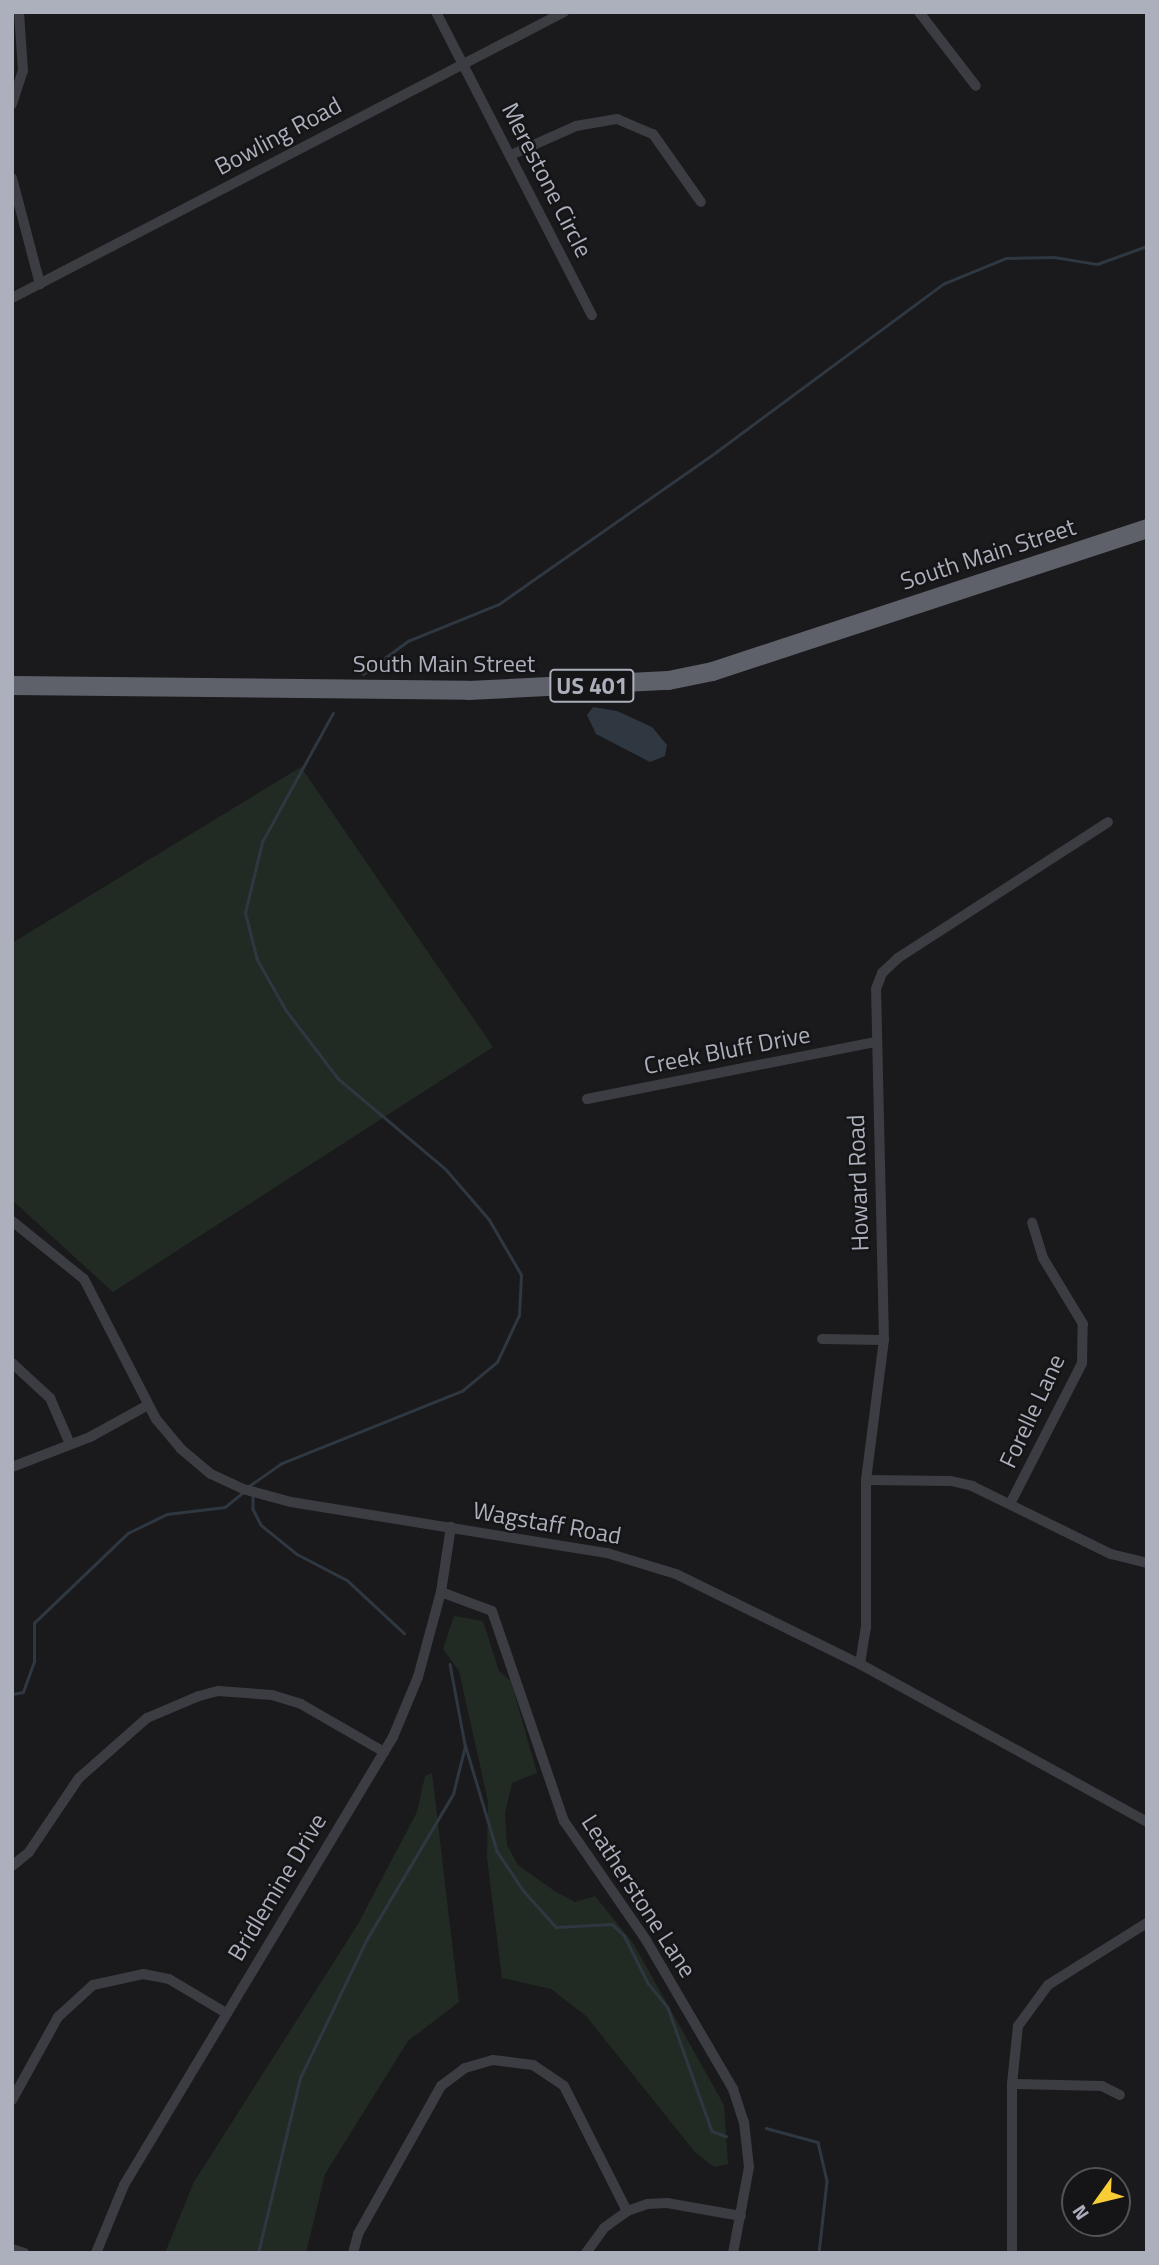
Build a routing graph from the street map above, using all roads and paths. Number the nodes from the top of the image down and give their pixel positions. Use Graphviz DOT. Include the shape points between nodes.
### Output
graph roads {
  1 [pos="19,12"];
  2 [pos="436,12"];
  3 [pos="564,12"];
  4 [pos="919,12"];
  5 [pos="463,64"];
  6 [pos="976,86"];
  7 [pos="12,104"];
  8 [pos="511,155"];
  9 [pos="12,178"];
  10 [pos="701,202"];
  11 [pos="40,284"];
  12 [pos="12,298"];
  13 [pos="592,315"];
  14 [pos="1147,527"];
  15 [pos="12,685"];
  16 [pos="1108,821"];
  17 [pos="874,1042"];
  18 [pos="587,1100"];
  19 [pos="12,1221"];
  20 [pos="1032,1223"];
  21 [pos="822,1339"];
  22 [pos="884,1340"];
  23 [pos="12,1363"];
  24 [pos="148,1405"];
  25 [pos="70,1444"];
  26 [pos="12,1467"];
  27 [pos="866,1480"];
  28 [pos="1011,1502"];
  29 [pos="451,1527"];
  30 [pos="1147,1563"];
  31 [pos="441,1592"];
  32 [pos="860,1664"];
  33 [pos="384,1752"];
  34 [pos="1147,1822"];
  35 [pos="12,1866"];
  36 [pos="1147,1923"];
  37 [pos="226,2013"];
  38 [pos="1012,2084"];
  39 [pos="14,2094"];
  40 [pos="1120,2095"];
  41 [pos="626,2211"];
  42 [pos="741,2216"];
  43 [pos="12,2249"];
  44 [pos="24,2253"];
  45 [pos="96,2253"];
  46 [pos="353,2253"];
  47 [pos="586,2253"];
  48 [pos="733,2253"];
  49 [pos="1012,2253"];
  1 -- 7 [label="street" via="23,71"];
  2 -- 5 [label="street, Merestone Circle"];
  3 -- 5 [label="street, Bowling Road"];
  4 -- 6 [label="street"];
  5 -- 8 [label="street, Merestone Circle"];
  5 -- 11 [label="street, Bowling Road"];
  8 -- 10 [label="street" via="576,126 617,119 653,134"];
  8 -- 13 [label="street, Merestone Circle"];
  9 -- 11 [label="street"];
  11 -- 12 [label="street, Bowling Road"];
  14 -- 15 [label="highway, South Main Street / US 401" via="712,671 668,680 468,690"];
  16 -- 17 [label="street, Howard Road" via="898,958 882,973 876,989"];
  17 -- 18 [label="street, Creek Bluff Drive"];
  17 -- 22 [label="street, Howard Road"];
  19 -- 24 [label="street, Wagstaff Road" via="84,1279"];
  20 -- 28 [label="street, Forelle Lane" via="1043,1258 1083,1324 1082,1363"];
  21 -- 22 [label="street"];
  22 -- 27 [label="street, Howard Road"];
  23 -- 25 [label="street" via="50,1398"];
  24 -- 25 [label="street"];
  24 -- 29 [label="street, Wagstaff Road" via="200,1468 243,1489 291,1502"];
  25 -- 26 [label="street"];
  27 -- 28 [label="street" via="951,1481"];
  27 -- 32 [label="street, Howard Road" via="866,1628"];
  28 -- 30 [label="street" via="1111,1554"];
  29 -- 31 [label="street, Bridlemine Drive"];
  29 -- 32 [label="street, Wagstaff Road" via="607,1553 653,1567"];
  31 -- 33 [label="street, Bridlemine Drive" via="418,1678"];
  31 -- 42 [label="street, Leatherstone Lane" via="492,1611 564,1821 646,1940 733,2089 748,2141"];
  32 -- 34 [label="street, Wagstaff Road"];
  33 -- 35 [label="street" via="301,1704 272,1695 218,1691 199,1696 147,1718 79,1778 29,1852"];
  33 -- 37 [label="street, Bridlemine Drive"];
  36 -- 38 [label="street" via="1038,1993 1018,2026"];
  37 -- 39 [label="street" via="169,1979 143,1974 93,1985 58,2017"];
  37 -- 45 [label="street, Bridlemine Drive" via="124,2185"];
  38 -- 40 [label="street" via="1102,2086"];
  38 -- 49 [label="street"];
  41 -- 42 [label="street" via="667,2203"];
  41 -- 46 [label="street" via="564,2086 533,2064 493,2060 465,2068 441,2086 358,2234"];
  41 -- 47 [label="street" via="604,2228"];
  42 -- 48 [label="street, Leatherstone Lane"];
  43 -- 44 [label="street"];
}
